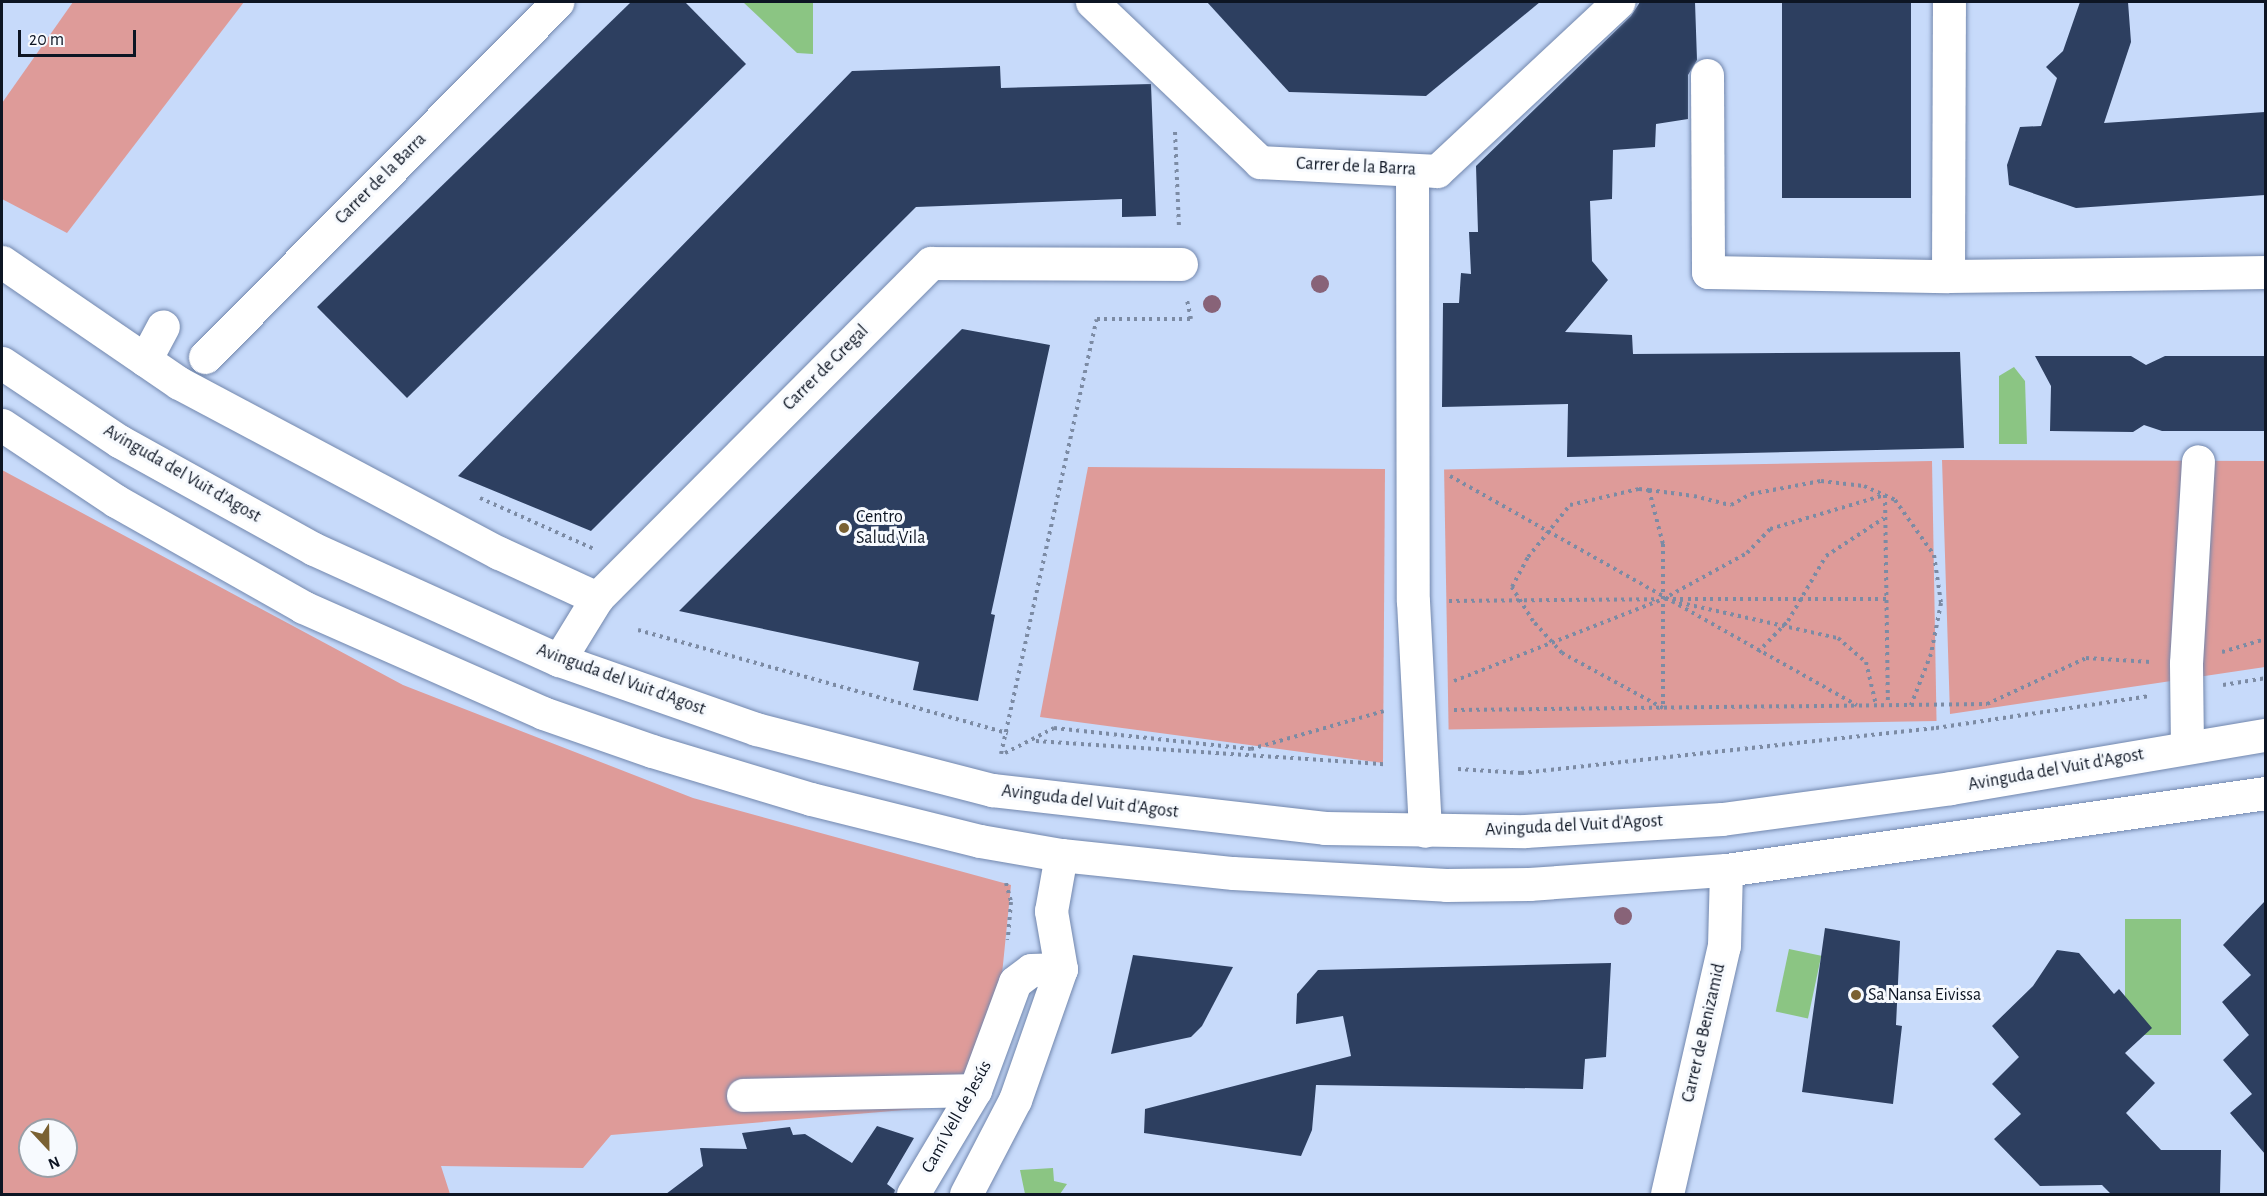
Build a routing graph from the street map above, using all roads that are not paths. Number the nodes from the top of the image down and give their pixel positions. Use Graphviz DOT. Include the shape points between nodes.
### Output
graph roads {
  1 [pos="557,2"];
  2 [pos="1092,2"];
  3 [pos="1618,2"];
  4 [pos="1949,2"];
  5 [pos="1707,75"];
  6 [pos="1412,170"];
  7 [pos="2,262"];
  8 [pos="1181,264"];
  9 [pos="2265,272"];
  10 [pos="1948,276"];
  11 [pos="164,326"];
  12 [pos="205,357"];
  13 [pos="145,360"];
  14 [pos="2,363"];
  15 [pos="2,425"];
  16 [pos="2198,461"];
  17 [pos="597,598"];
  18 [pos="559,660"];
  19 [pos="2265,735"];
  20 [pos="2187,747"];
  21 [pos="2265,793"];
  22 [pos="1425,831"];
  23 [pos="1061,855"];
  24 [pos="1726,870"];
  25 [pos="1061,969"];
  26 [pos="975,1090"];
  27 [pos="743,1095"];
  28 [pos="913,1194"];
  29 [pos="966,1194"];
  30 [pos="1667,1194"];
  1 -- 12 [label="street, Carrer de la Barra"];
  2 -- 6 [label="street, Carrer de la Barra" via="1260,162"];
  3 -- 6 [label="street, Carrer de la Barra" via="1437,171"];
  4 -- 10 [label="street"];
  5 -- 10 [label="street" via="1708,272"];
  6 -- 22 [label="street" via="1410,453"];
  7 -- 13 [label="street"];
  8 -- 17 [label="street, Carrer de Gregal" via="931,263"];
  9 -- 10 [label="street"];
  11 -- 13 [label="street"];
  13 -- 17 [label="street" via="179,383 499,553"];
  14 -- 18 [label="street, Avinguda del Vuit d'Agost" via="119,441 314,549"];
  15 -- 23 [label="street" via="116,501 303,607 543,713 652,752 812,799 980,841"];
  16 -- 20 [label="street" via="2186,677"];
  17 -- 18 [label="street, Carrer de Gregal"];
  18 -- 22 [label="street, Avinguda del Vuit d'Agost" via="756,729 992,790 1217,819"];
  19 -- 20 [label="street, Avinguda del Vuit d'Agost"];
  20 -- 22 [label="street, Avinguda del Vuit d'Agost" via="1951,788 1722,819 1525,831"];
  21 -- 24 [label="street"];
  23 -- 24 [label="street" via="1233,873 1446,885"];
  23 -- 25 [label="street" via="1051,911"];
  24 -- 30 [label="street, Carrer de Benizamid" via="1724,946"];
  25 -- 26 [label="street, Camí Vell de Jesús" via="1031,970 1015,982"];
  25 -- 29 [label="street" via="1015,1100"];
  26 -- 27 [label="street"];
  26 -- 28 [label="street, Camí Vell de Jesús"];
}
